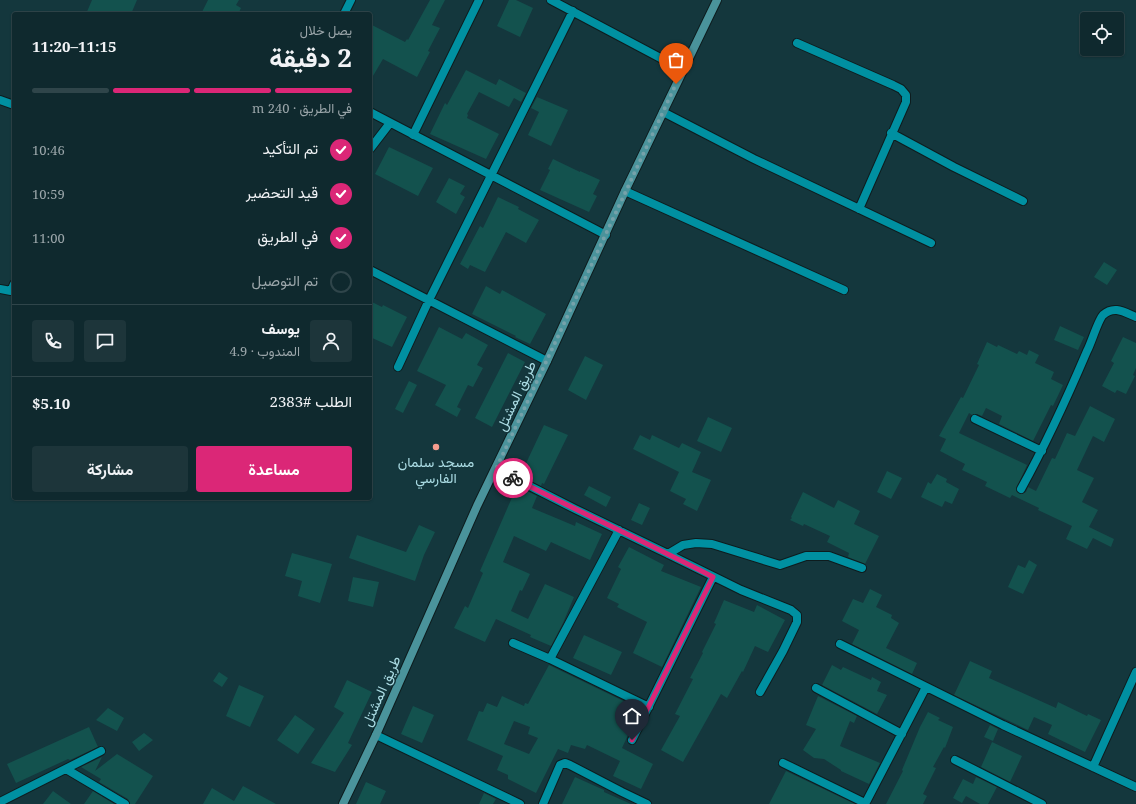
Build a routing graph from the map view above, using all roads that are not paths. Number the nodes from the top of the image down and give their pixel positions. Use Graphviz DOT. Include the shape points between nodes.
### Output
graph roads {
  1 [pos="351,0"];
  2 [pos="479,0"];
  3 [pos="551,0"];
  4 [pos="717,0"];
  5 [pos="573,11"];
  6 [pos="345,12"];
  7 [pos="797,43"];
  8 [pos="683,70"];
  9 [pos="0,100"];
  10 [pos="12,105"];
  11 [pos="663,112"];
  12 [pos="372,113"];
  13 [pos="390,123"];
  14 [pos="891,133"];
  15 [pos="413,135"];
  16 [pos="372,146"];
  17 [pos="491,175"];
  18 [pos="625,191"];
  19 [pos="1023,201"];
  20 [pos="859,209"];
  21 [pos="606,235"];
  22 [pos="931,243"];
  23 [pos="372,271"];
  24 [pos="0,289"];
  25 [pos="12,289"];
  26 [pos="844,290"];
  27 [pos="430,300"];
  28 [pos="1136,317"];
  29 [pos="547,361"];
  30 [pos="398,368"];
  31 [pos="974,419"];
  32 [pos="1042,451"];
  33 [pos="496,469"];
  34 [pos="1021,489"];
  35 [pos="618,530"];
  36 [pos="668,554"];
  37 [pos="862,568"];
  38 [pos="713,577"];
  39 [pos="513,643"];
  40 [pos="840,644"];
  41 [pos="550,659"];
  42 [pos="1136,672"];
  43 [pos="926,687"];
  44 [pos="816,688"];
  45 [pos="760,692"];
  46 [pos="648,707"];
  47 [pos="902,734"];
  48 [pos="376,735"];
  49 [pos="632,740"];
  50 [pos="101,752"];
  51 [pos="954,760"];
  52 [pos="783,763"];
  53 [pos="1093,767"];
  54 [pos="66,769"];
  55 [pos="1136,787"];
  56 [pos="2,802"];
  57 [pos="125,804"];
  58 [pos="343,804"];
  59 [pos="520,804"];
  60 [pos="543,804"];
  61 [pos="647,804"];
  62 [pos="865,804"];
  63 [pos="1042,804"];
  1 -- 6 [label="street"];
  2 -- 15 [label="street"];
  3 -- 5 [label="street"];
  4 -- 8 [label="main road, طريق المشتل"];
  5 -- 8 [label="street"];
  5 -- 17 [label="street"];
  7 -- 14 [label="street" via="901,89 906,95 906,102"];
  8 -- 11 [label="main road, طريق المشتل"];
  9 -- 10 [label="street"];
  11 -- 18 [label="main road, طريق المشتل"];
  11 -- 20 [label="street"];
  12 -- 13 [label="street"];
  13 -- 15 [label="street"];
  13 -- 16 [label="street"];
  14 -- 19 [label="street"];
  14 -- 20 [label="street"];
  15 -- 17 [label="street"];
  17 -- 21 [label="street"];
  17 -- 27 [label="street"];
  18 -- 21 [label="main road, طريق المشتل"];
  18 -- 26 [label="street"];
  20 -- 22 [label="street"];
  21 -- 29 [label="main road, طريق المشتل"];
  23 -- 27 [label="street"];
  24 -- 25 [label="street" via="11,291"];
  27 -- 29 [label="street"];
  27 -- 30 [label="street"];
  28 -- 32 [label="street" via="1118,309 1110,310 1102,316"];
  29 -- 33 [label="main road, طريق المشتل"];
  31 -- 32 [label="street"];
  32 -- 34 [label="street"];
  33 -- 35 [label="street"];
  33 -- 48 [label="main road, طريق المشتل" via="477,506"];
  35 -- 36 [label="street"];
  35 -- 41 [label="street"];
  36 -- 37 [label="street" via="683,545 712,544 780,565 806,556 829,556"];
  36 -- 38 [label="street"];
  38 -- 45 [label="street" via="791,610 797,615 798,622"];
  38 -- 46 [label="street"];
  39 -- 41 [label="street"];
  40 -- 43 [label="street"];
  41 -- 46 [label="street"];
  42 -- 53 [label="street"];
  43 -- 47 [label="street"];
  43 -- 53 [label="street"];
  44 -- 47 [label="street"];
  46 -- 49 [label="street"];
  47 -- 62 [label="street"];
  48 -- 58 [label="main road, طريق المشتل"];
  48 -- 59 [label="street"];
  50 -- 54 [label="street"];
  51 -- 63 [label="street"];
  52 -- 62 [label="street"];
  53 -- 55 [label="street"];
  54 -- 56 [label="street"];
  54 -- 57 [label="street"];
  60 -- 61 [label="street" via="560,765 564,763"];
}
